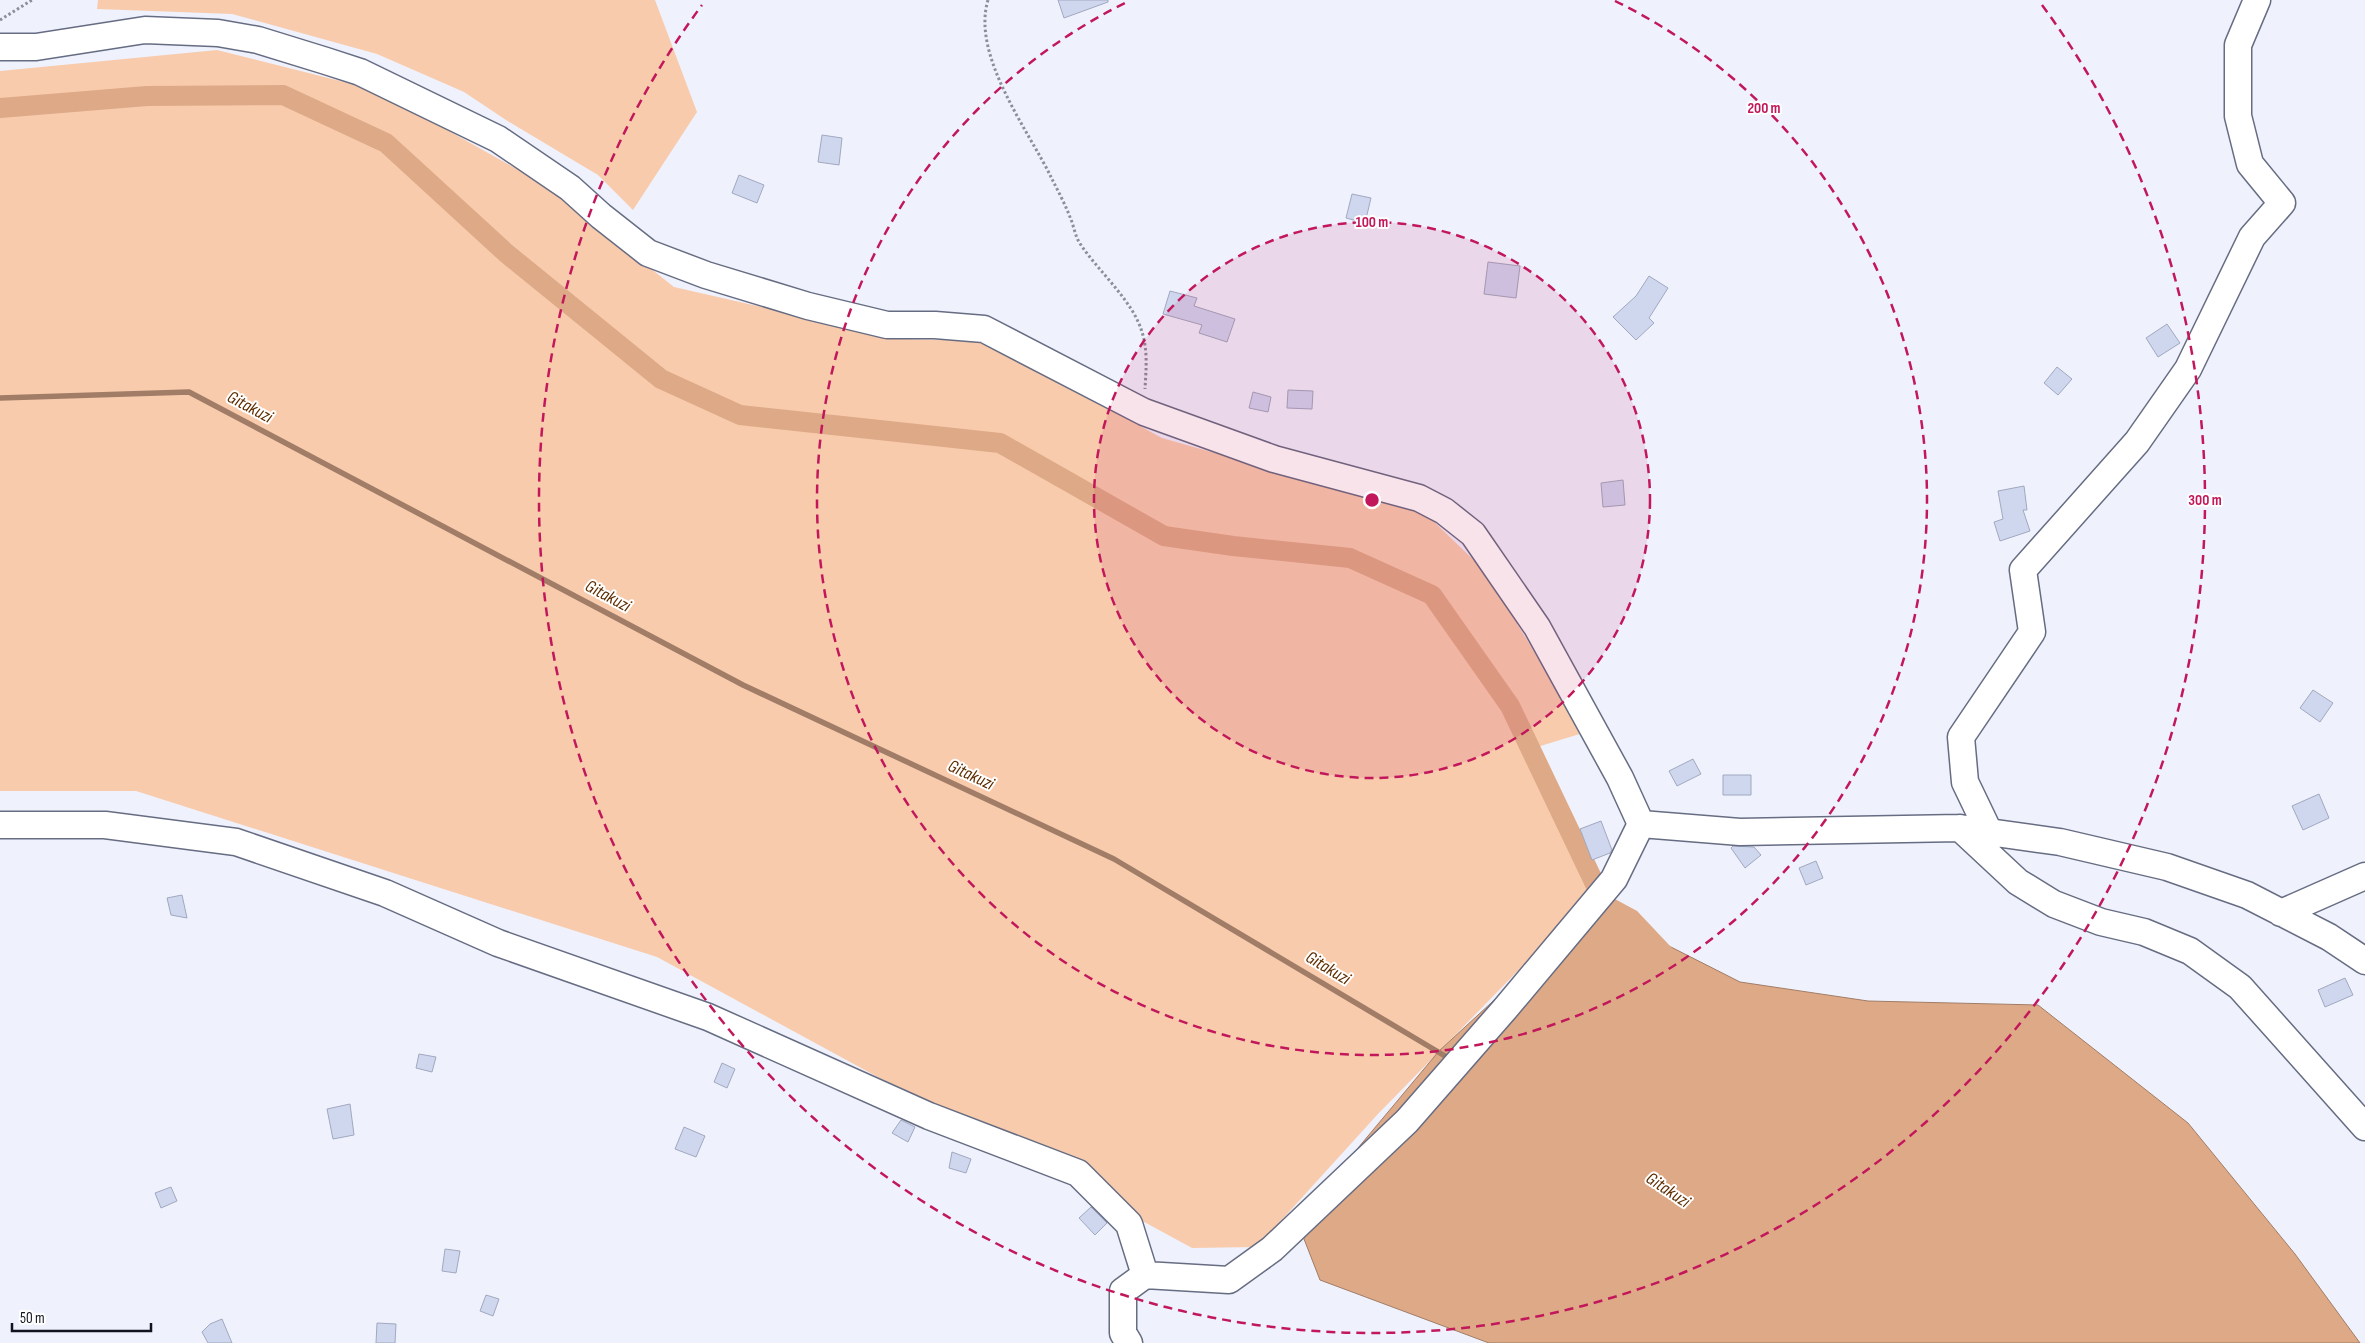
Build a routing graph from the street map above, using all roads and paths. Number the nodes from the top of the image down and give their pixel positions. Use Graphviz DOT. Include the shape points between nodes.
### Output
graph roads {
  1 [pos="32,0"];
  2 [pos="988,0"];
  3 [pos="2257,0"];
  4 [pos="0,20"];
  5 [pos="0,47"];
  6 [pos="1144,412"];
  7 [pos="1641,824"];
  8 [pos="0,825"];
  9 [pos="1960,828"];
  10 [pos="1989,832"];
  11 [pos="2365,876"];
  12 [pos="2281,913"];
  13 [pos="2365,961"];
  14 [pos="2365,1127"];
  15 [pos="1144,1275"];
  16 [pos="1129,1343"];
  1 -- 4 [label="path"];
  2 -- 6 [label="path" via="985,26 1004,92 1051,176 1080,245 1116,289 1142,332 1146,359"];
  3 -- 10 [label="street" via="2238,45 2238,116 2250,164 2282,203 2252,237 2188,369 2137,442 2023,570 2032,632 1961,737 1965,782"];
  5 -- 6 [label="street" via="36,47 145,30 218,33 258,40 326,61 360,72 498,140 570,188 648,253 706,275 808,306 887,325 984,329"];
  6 -- 7 [label="street" via="1274,459 1419,498 1444,511 1474,534 1537,627 1620,778"];
  7 -- 9 [label="street" via="1740,832"];
  7 -- 15 [label="street" via="1609,884 1442,1082 1407,1121 1272,1249 1229,1280"];
  8 -- 15 [label="street" via="105,825 236,842 385,893 498,942 708,1017 930,1116 1078,1173 1129,1224"];
  9 -- 10 [label="street"];
  9 -- 14 [label="street" via="2018,882 2054,904 2102,922 2144,932 2190,951 2240,987"];
  10 -- 12 [label="street" via="2060,842 2167,867 2247,896"];
  11 -- 12 [label="street"];
  12 -- 13 [label="street" via="2329,937"];
  15 -- 16 [label="street" via="1123,1291 1123,1333"];
}
